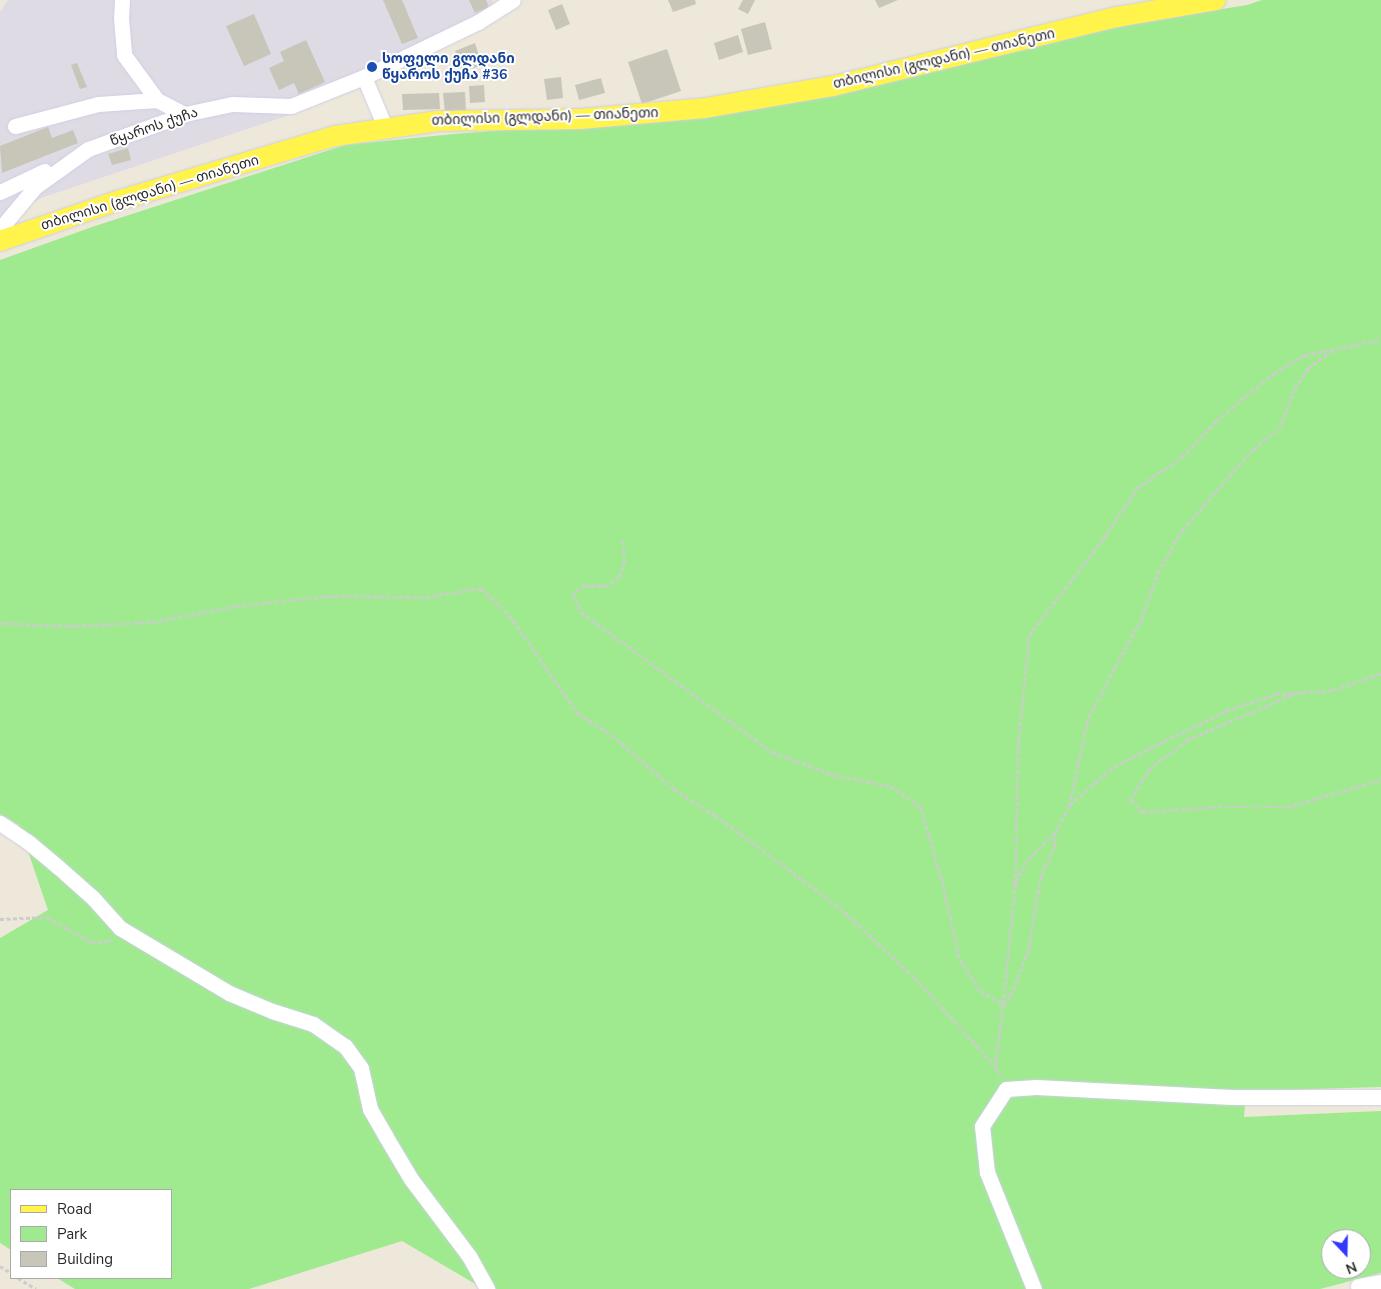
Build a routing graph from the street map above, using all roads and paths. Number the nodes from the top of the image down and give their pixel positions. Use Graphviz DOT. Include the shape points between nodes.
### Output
graph roads {
  1 [pos="122,0"];
  2 [pos="513,0"];
  3 [pos="1216,0"];
  4 [pos="364,77"];
  5 [pos="157,100"];
  6 [pos="185,114"];
  7 [pos="15,126"];
  8 [pos="385,128"];
  9 [pos="88,149"];
  10 [pos="0,192"];
  11 [pos="0,229"];
  12 [pos="0,241"];
  13 [pos="1381,340"];
  14 [pos="1334,349"];
  15 [pos="623,540"];
  16 [pos="0,623"];
  17 [pos="1381,674"];
  18 [pos="1298,693"];
  19 [pos="1381,780"];
  20 [pos="1069,806"];
  21 [pos="0,823"];
  22 [pos="1055,833"];
  23 [pos="1015,884"];
  24 [pos="0,919"];
  25 [pos="120,928"];
  26 [pos="1004,1004"];
  27 [pos="995,1066"];
  28 [pos="1006,1089"];
  29 [pos="1381,1097"];
  30 [pos="20,1279"];
  31 [pos="1381,1282"];
  32 [pos="1358,1286"];
  33 [pos="36,1289"];
  34 [pos="487,1289"];
  35 [pos="1034,1289"];
  1 -- 5 [label="street" via="124,55"];
  2 -- 4 [label="street, წყაროს ქუჩა" via="478,22"];
  3 -- 8 [label="main road, თბილისი (გლდანი) — თიანეთი" via="1117,17 833,86 705,108 571,119 438,121"];
  4 -- 6 [label="street, წყაროს ქუჩა" via="292,106 232,104"];
  4 -- 8 [label="street"];
  5 -- 6 [label="street"];
  5 -- 7 [label="street" via="98,104"];
  6 -- 9 [label="street, წყაროს ქუჩა"];
  8 -- 12 [label="main road, თბილისი (გლდანი) — თიანეთი" via="335,136 120,200"];
  9 -- 10 [label="street"];
  9 -- 11 [label="street, წყაროს ქუჩა" via="35,186"];
  13 -- 14 [label="path"];
  14 -- 20 [label="path" via="1308,368 1295,388 1279,429 1253,449 1182,530 1158,572 1142,617 1088,718"];
  14 -- 23 [label="path" via="1305,355 1274,373 1216,421 1182,457 1137,488 1104,538 1029,635 1018,745"];
  15 -- 26 [label="path" via="625,561 619,578 608,586 586,586 573,593 581,612 772,752 834,774 891,786 920,807 943,884 960,960 982,991"];
  16 -- 27 [label="path" via="69,626 153,622 236,606 328,596 426,597 481,588 509,615 578,713 612,735 674,789 715,815 840,908 915,978"];
  17 -- 18 [label="path" via="1332,691"];
  18 -- 19 [label="path" via="1188,740 1150,769 1131,800 1144,812 1212,806 1287,807"];
  18 -- 20 [label="path" via="1276,694 1226,711 1158,744 1108,770"];
  20 -- 22 [label="path"];
  21 -- 25 [label="street" via="64,872"];
  22 -- 23 [label="path" via="1029,858"];
  22 -- 26 [label="path" via="1054,848 1039,886 1028,952"];
  23 -- 26 [label="path"];
  24 -- 25 [label="path" via="47,917 91,942 109,941"];
  25 -- 34 [label="street" via="230,993 313,1024 345,1046 361,1068 370,1109 386,1137 411,1178 469,1256"];
  26 -- 27 [label="path"];
  27 -- 28 [label="path"];
  28 -- 29 [label="street" via="1036,1087 1222,1096"];
  28 -- 35 [label="street" via="982,1126 987,1172"];
  30 -- 33 [label="path"];
  31 -- 32 [label="street"];
}
